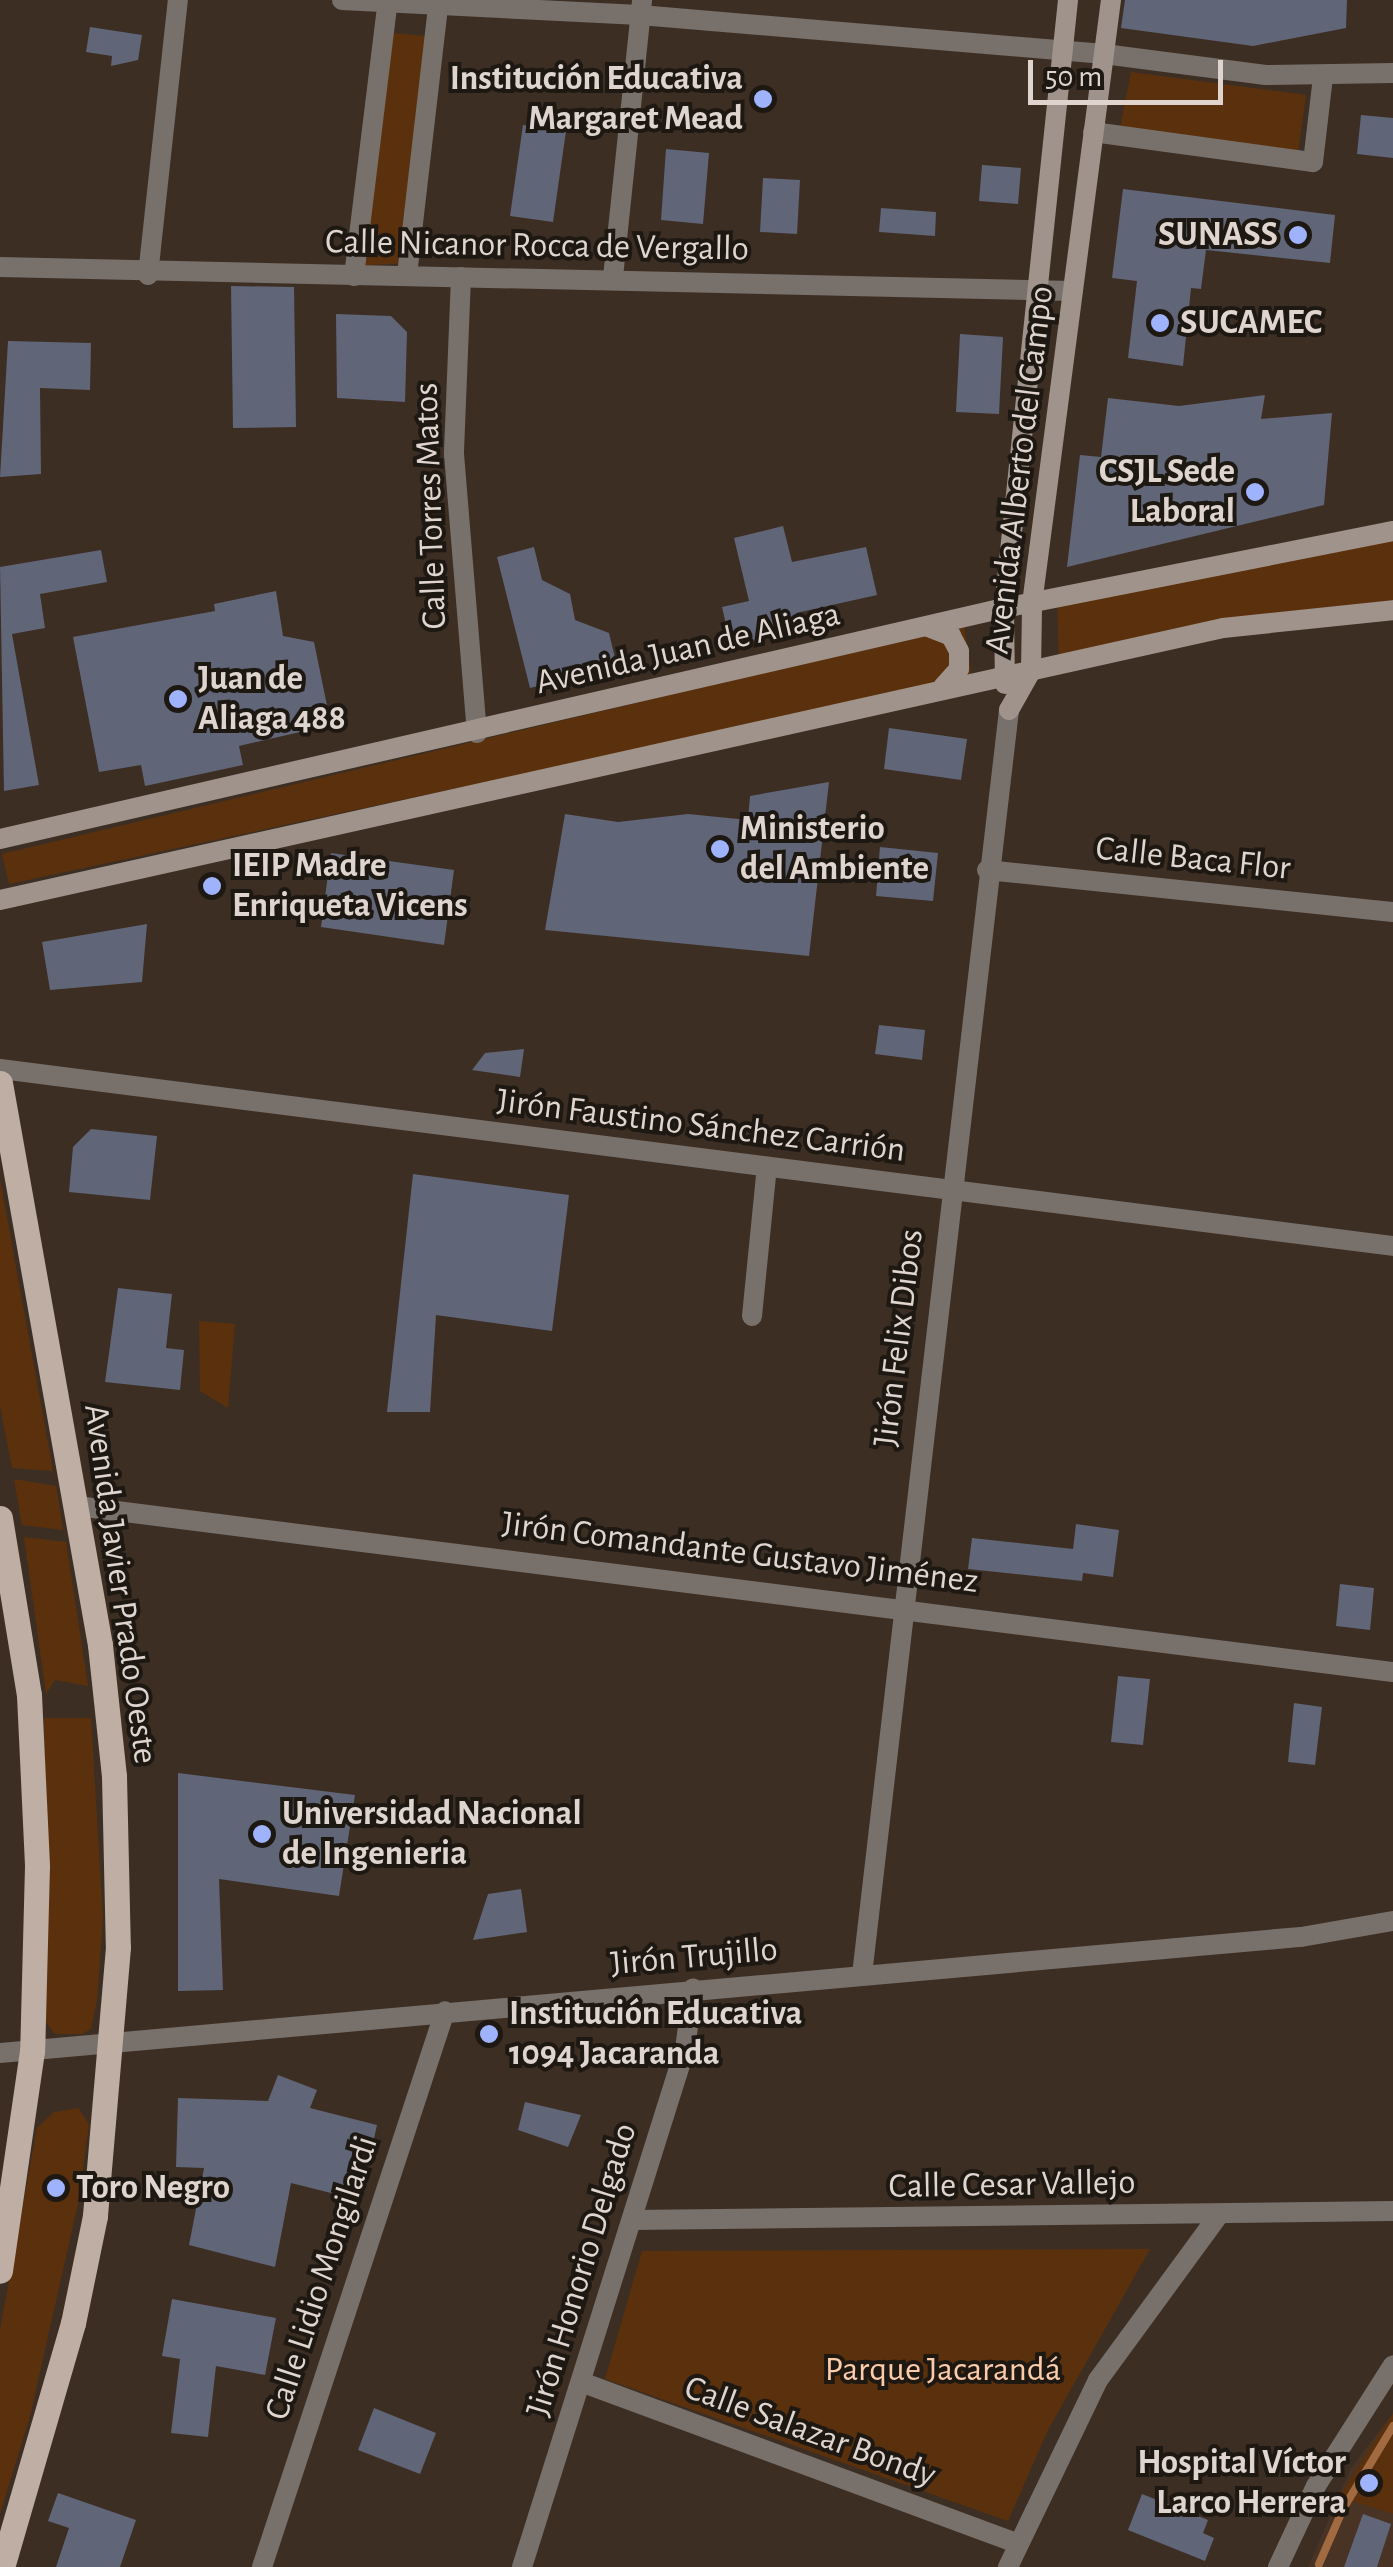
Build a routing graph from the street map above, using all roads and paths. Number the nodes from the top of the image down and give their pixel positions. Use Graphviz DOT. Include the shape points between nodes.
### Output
graph roads {
  1 [pos="178,0"];
  2 [pos="342,0"];
  3 [pos="1068,0"];
  4 [pos="1111,0"];
  5 [pos="388,2"];
  6 [pos="438,3"];
  7 [pos="642,8"];
  8 [pos="1062,50"];
  9 [pos="1104,54"];
  10 [pos="1393,65"];
  11 [pos="1393,73"];
  12 [pos="1323,77"];
  13 [pos="1094,132"];
  14 [pos="0,267"];
  15 [pos="148,274"];
  16 [pos="407,275"];
  17 [pos="354,276"];
  18 [pos="461,277"];
  19 [pos="613,277"];
  20 [pos="1033,291"];
  21 [pos="1073,291"];
  22 [pos="1390,534"];
  23 [pos="1032,604"];
  24 [pos="1004,608"];
  25 [pos="1393,610"];
  26 [pos="926,627"];
  27 [pos="1031,670"];
  28 [pos="1005,674"];
  29 [pos="941,688"];
  30 [pos="1010,710"];
  31 [pos="477,732"];
  32 [pos="0,839"];
  33 [pos="987,870"];
  34 [pos="0,900"];
  35 [pos="1393,912"];
  36 [pos="0,1069"];
  37 [pos="0,1083"];
  38 [pos="767,1167"];
  39 [pos="949,1190"];
  40 [pos="1393,1246"];
  41 [pos="752,1316"];
  42 [pos="78,1506"];
  43 [pos="0,1518"];
  44 [pos="900,1607"];
  45 [pos="1393,1672"];
  46 [pos="1393,1921"];
  47 [pos="862,1975"];
  48 [pos="693,1989"];
  49 [pos="445,2010"];
  50 [pos="114,2040"];
  51 [pos="32,2050"];
  52 [pos="0,2053"];
  53 [pos="1393,2211"];
  54 [pos="1218,2216"];
  55 [pos="632,2220"];
  56 [pos="0,2271"];
  57 [pos="1393,2366"];
  58 [pos="580,2382"];
  59 [pos="1016,2543"];
  60 [pos="2,2567"];
  61 [pos="262,2567"];
  62 [pos="522,2567"];
  63 [pos="1008,2567"];
  64 [pos="1278,2567"];
  1 -- 15 [label="street"];
  2 -- 5 [label="street"];
  3 -- 8 [label="main road, Avenida Alberto del Campo"];
  4 -- 9 [label="main road, Avenida Alberto del Campo"];
  5 -- 6 [label="street"];
  5 -- 17 [label="street"];
  6 -- 7 [label="street"];
  6 -- 16 [label="street"];
  7 -- 8 [label="street"];
  7 -- 19 [label="street"];
  8 -- 9 [label="street"];
  8 -- 20 [label="main road, Avenida Alberto del Campo"];
  9 -- 12 [label="street"];
  9 -- 13 [label="main road, Avenida Alberto del Campo"];
  10 -- 11 [label="street"];
  11 -- 12 [label="street"];
  12 -- 13 [label="street" via="1313,162"];
  13 -- 21 [label="main road, Avenida Alberto del Campo"];
  14 -- 15 [label="street, Calle Nicanor Rocca de Vergallo"];
  15 -- 17 [label="street, Calle Nicanor Rocca de Vergallo"];
  16 -- 17 [label="street, Calle Nicanor Rocca de Vergallo"];
  16 -- 18 [label="street, Calle Nicanor Rocca de Vergallo"];
  18 -- 19 [label="street, Calle Nicanor Rocca de Vergallo"];
  18 -- 31 [label="street, Calle Torres Matos" via="454,454"];
  19 -- 20 [label="street, Calle Nicanor Rocca de Vergallo"];
  20 -- 21 [label="street, Calle Nicanor Rocca de Vergallo"];
  20 -- 24 [label="main road, Avenida Alberto del Campo"];
  21 -- 23 [label="main road, Avenida Alberto del Campo"];
  22 -- 23 [label="main road, Avenida Juan de Aliaga"];
  23 -- 24 [label="main road, Avenida Juan de Aliaga"];
  23 -- 27 [label="main road, Avenida Alberto del Campo"];
  24 -- 26 [label="main road, Avenida Juan de Aliaga"];
  24 -- 28 [label="main road, Avenida Alberto del Campo"];
  25 -- 27 [label="main road" via="1222,628"];
  26 -- 29 [label="main road" via="943,630 960,651 955,677"];
  26 -- 31 [label="main road, Avenida Juan de Aliaga"];
  27 -- 28 [label="main road"];
  27 -- 30 [label="main road, Avenida Alberto del Campo"];
  28 -- 29 [label="main road"];
  28 -- 30 [label="main road, Avenida Alberto del Campo"];
  29 -- 34 [label="main road"];
  30 -- 33 [label="street, Jirón Felix Dibos"];
  31 -- 32 [label="main road, Avenida Juan de Aliaga"];
  33 -- 35 [label="street, Calle Baca Flor"];
  33 -- 39 [label="street, Jirón Felix Dibos"];
  36 -- 38 [label="street, Jirón Faustino Sánchez Carrión"];
  37 -- 42 [label="main road, Avenida Javier Prado Oeste"];
  38 -- 39 [label="street, Jirón Faustino Sánchez Carrión"];
  38 -- 41 [label="street"];
  39 -- 40 [label="street, Jirón Faustino Sánchez Carrión"];
  39 -- 44 [label="street, Jirón Felix Dibos"];
  42 -- 44 [label="street, Jirón Comandante Gustavo Jiménez"];
  42 -- 50 [label="main road, Avenida Javier Prado Oeste" via="114,1776"];
  43 -- 51 [label="main road" via="30,1695 37,1866"];
  44 -- 45 [label="street, Jirón Comandante Gustavo Jiménez"];
  44 -- 47 [label="street, Jirón Felix Dibos"];
  46 -- 47 [label="street, Jirón Trujillo" via="1302,1937"];
  47 -- 48 [label="street, Jirón Trujillo"];
  48 -- 49 [label="street, Jirón Trujillo"];
  48 -- 55 [label="street, Jirón Honorio Delgado" via="685,2049"];
  49 -- 50 [label="street, Jirón Trujillo"];
  49 -- 61 [label="street, Calle Lidio Mongilardi"];
  50 -- 51 [label="street, Jirón Trujillo"];
  50 -- 60 [label="main road, Avenida Javier Prado Oeste" via="95,2216 73,2323"];
  51 -- 52 [label="street, Jirón Trujillo"];
  51 -- 56 [label="main road"];
  53 -- 54 [label="street, Calle Cesar Vallejo"];
  54 -- 55 [label="street, Calle Cesar Vallejo"];
  54 -- 59 [label="street" via="1098,2380"];
  55 -- 58 [label="street, Jirón Honorio Delgado"];
  57 -- 64 [label="street" via="1316,2486"];
  58 -- 59 [label="street, Calle Salazar Bondy"];
  58 -- 62 [label="street, Jirón Honorio Delgado"];
  59 -- 63 [label="street"];
}
